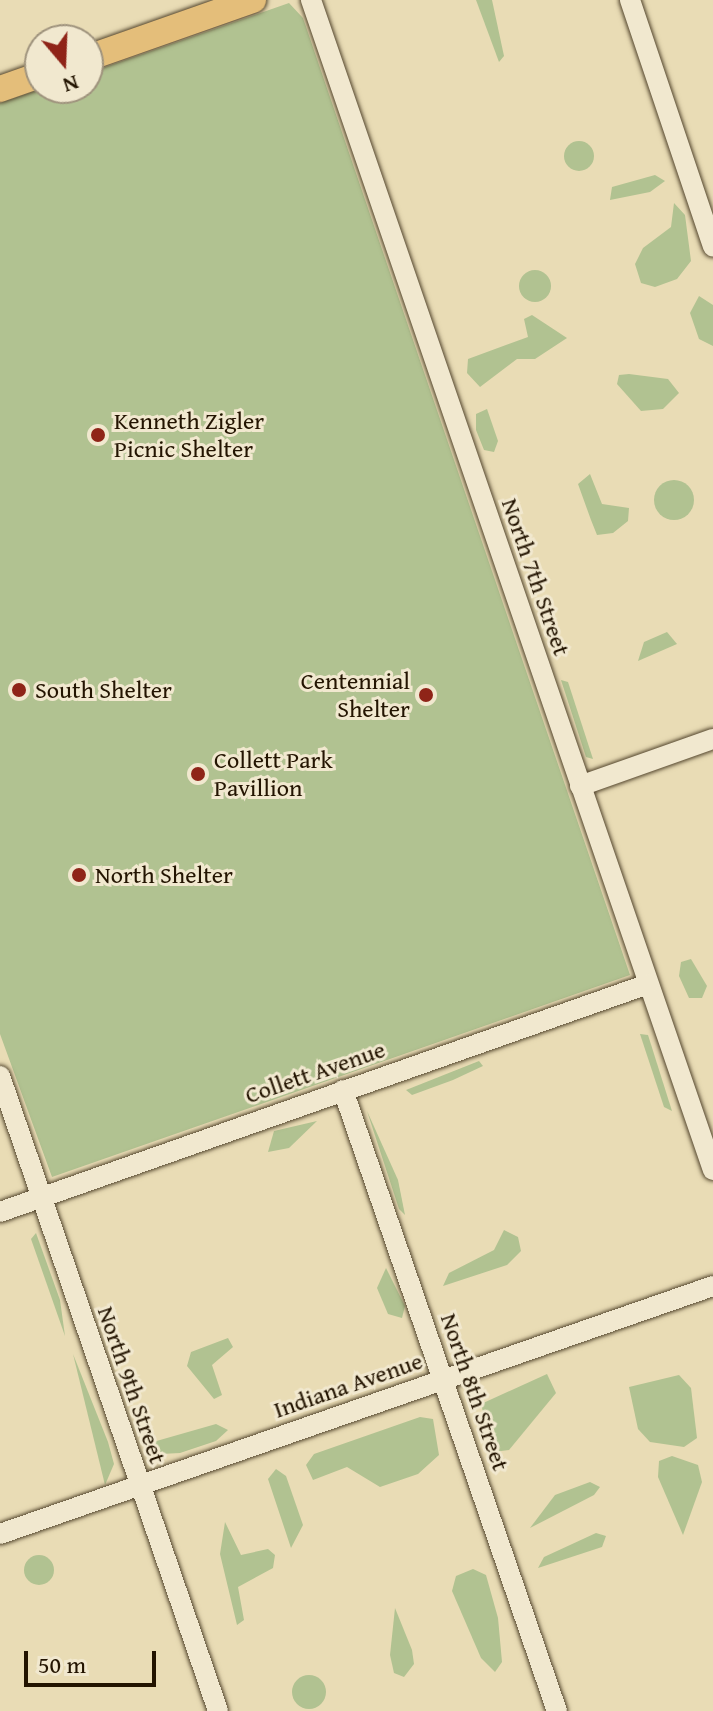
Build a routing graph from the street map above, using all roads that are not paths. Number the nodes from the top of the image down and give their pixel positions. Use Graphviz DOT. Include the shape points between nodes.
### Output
graph roads {
  1 [pos="253,0"];
  2 [pos="311,0"];
  3 [pos="630,0"];
  4 [pos="104,52"];
  5 [pos="24,81"];
  6 [pos="0,89"];
  7 [pos="713,246"];
  8 [pos="713,739"];
  9 [pos="580,786"];
  10 [pos="648,984"];
  11 [pos="0,1076"];
  12 [pos="343,1090"];
  13 [pos="713,1170"];
  14 [pos="41,1196"];
  15 [pos="0,1212"];
  16 [pos="713,1286"];
  17 [pos="443,1380"];
  18 [pos="140,1485"];
  19 [pos="0,1534"];
  20 [pos="218,1711"];
  21 [pos="557,1711"];
  1 -- 4 [label="main road"];
  2 -- 9 [label="street, North 7th Street"];
  3 -- 7 [label="street"];
  5 -- 6 [label="main road"];
  8 -- 9 [label="street"];
  9 -- 10 [label="street, North 7th Street"];
  10 -- 12 [label="street, Collett Avenue"];
  10 -- 13 [label="street, North 7th Street"];
  11 -- 14 [label="street, North 9th Street"];
  12 -- 14 [label="street, Collett Avenue"];
  12 -- 17 [label="street, North 8th Street"];
  14 -- 15 [label="street, Collett Avenue"];
  14 -- 18 [label="street, North 9th Street"];
  16 -- 17 [label="street, Indiana Avenue"];
  17 -- 18 [label="street, Indiana Avenue"];
  17 -- 21 [label="street, North 8th Street"];
  18 -- 19 [label="street, Indiana Avenue"];
  18 -- 20 [label="street, North 9th Street"];
}
